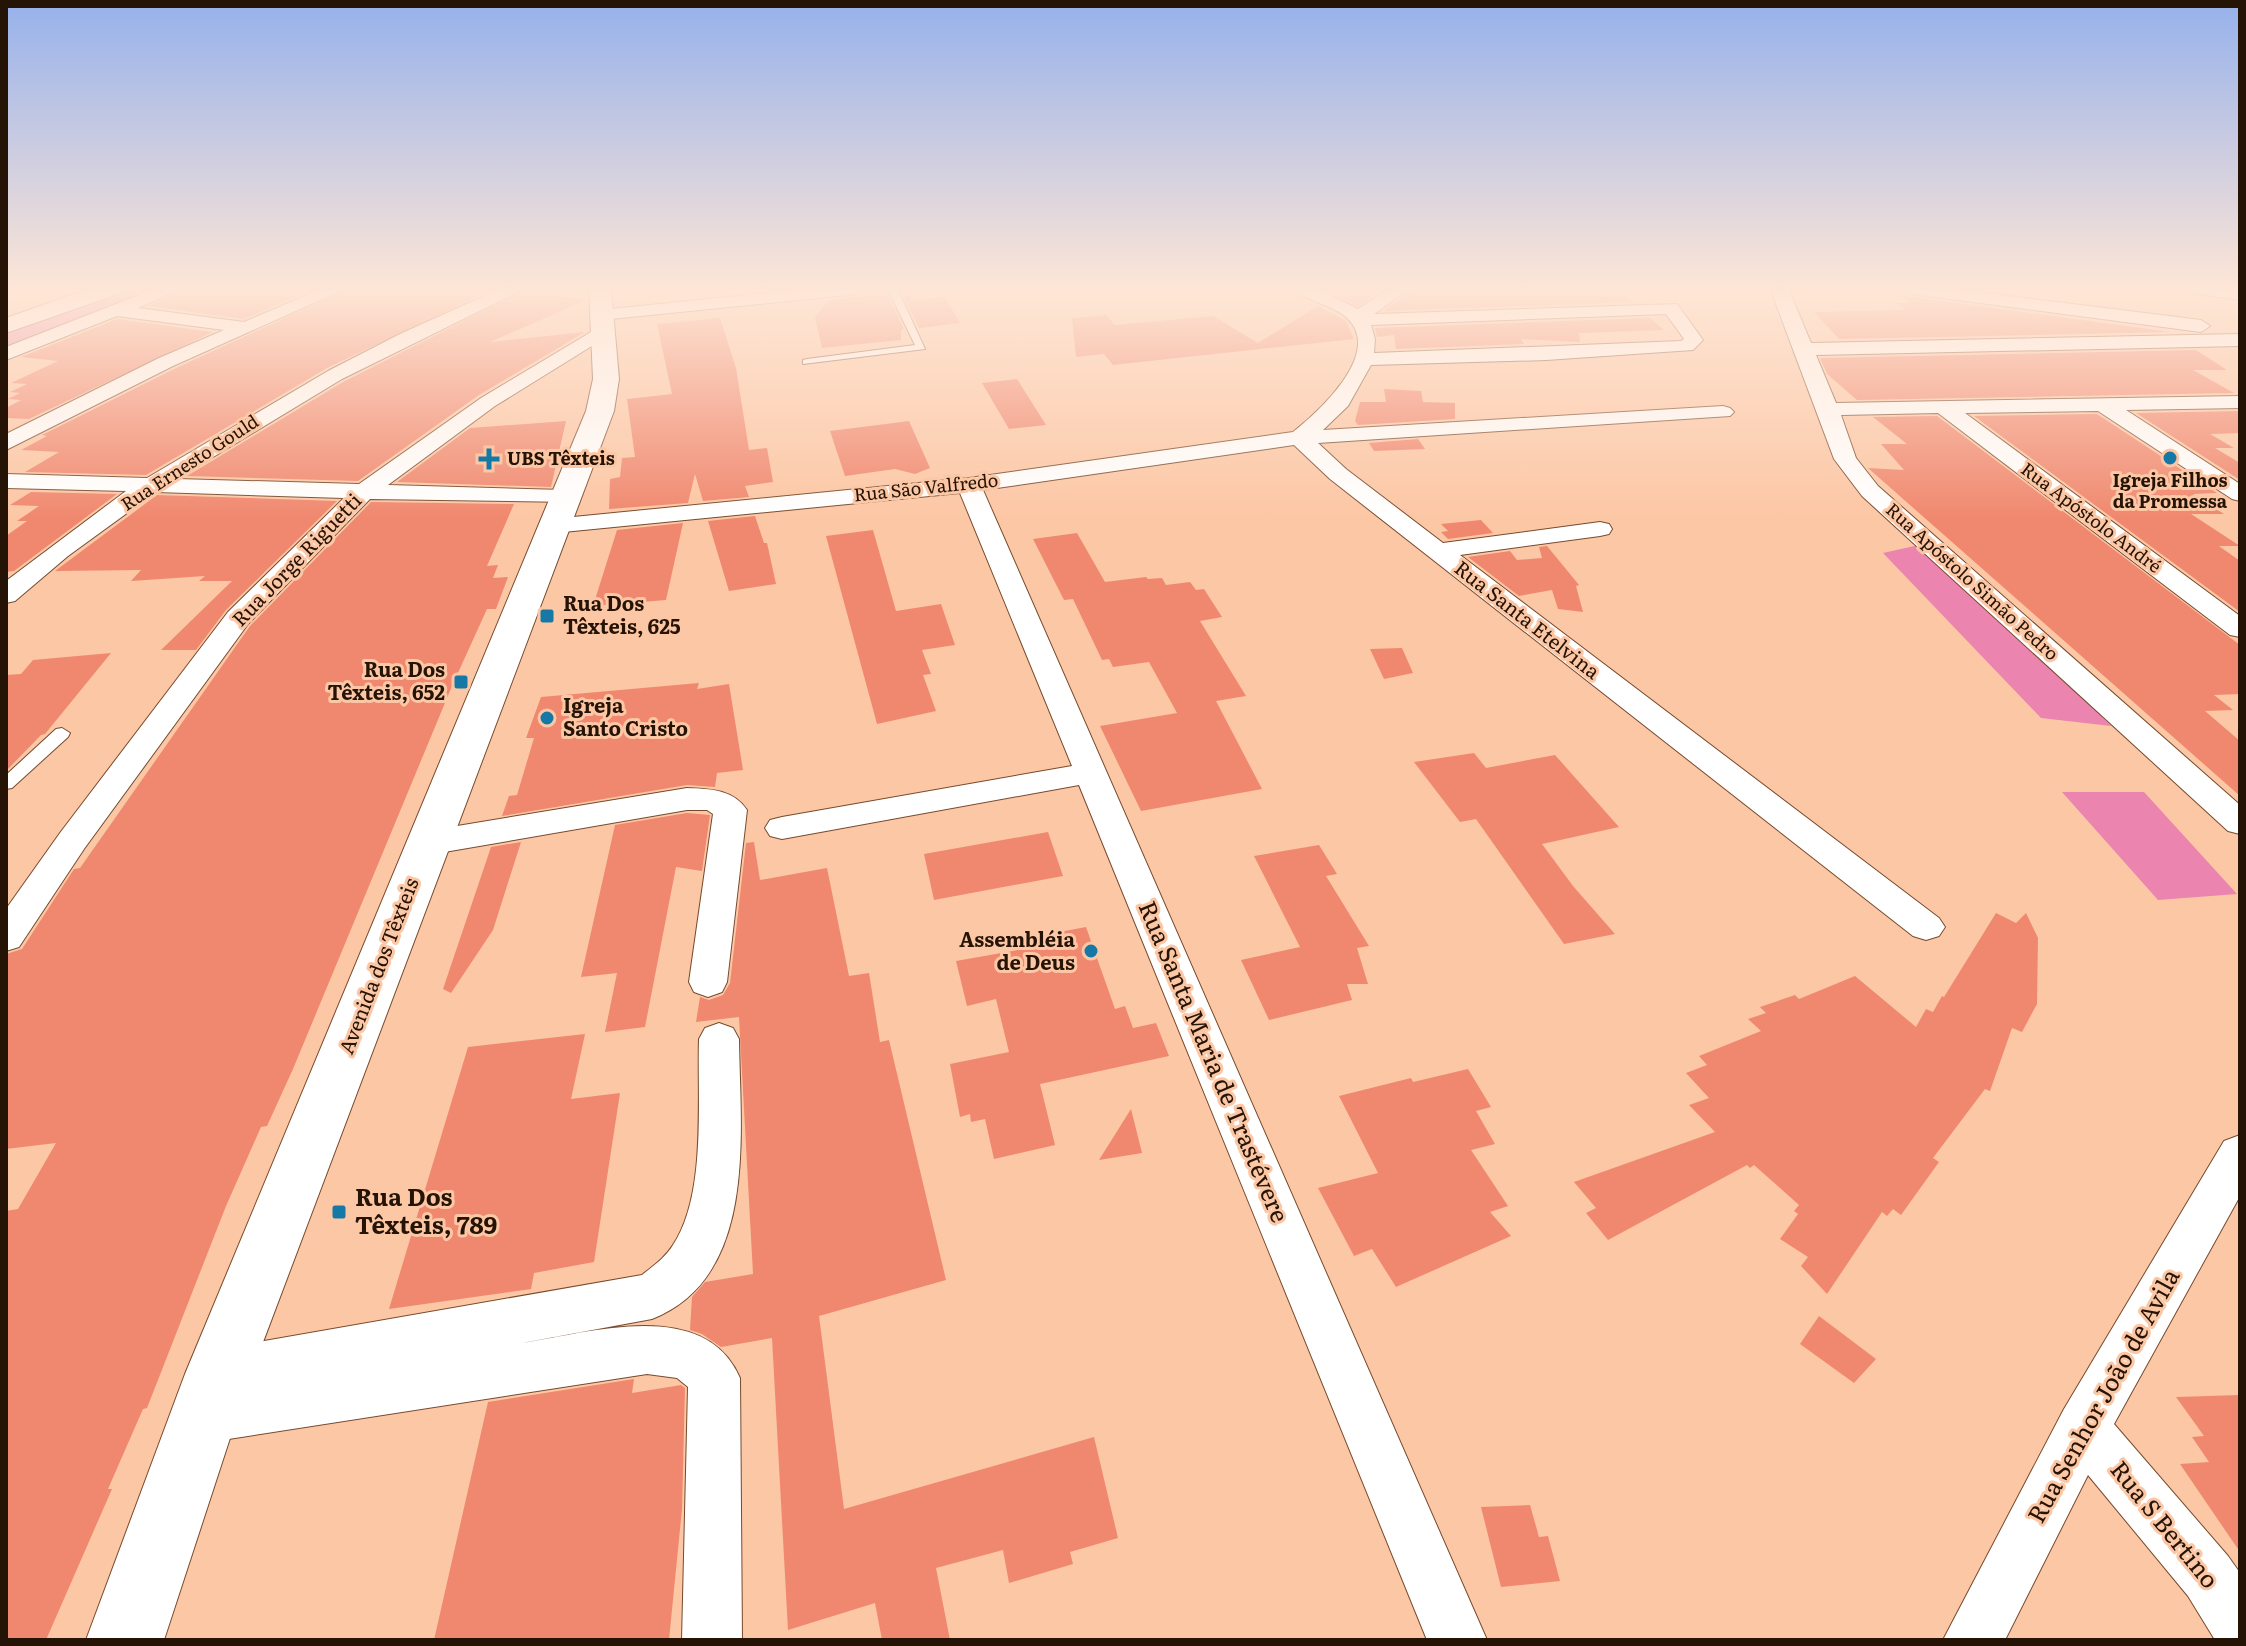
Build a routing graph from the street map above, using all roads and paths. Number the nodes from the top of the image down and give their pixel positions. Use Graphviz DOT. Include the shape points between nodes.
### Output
graph roads {
  1 [pos="161,365"];
  2 [pos="356,365"];
  3 [pos="535,365"];
  4 [pos="605,365"];
  5 [pos="1360,365"];
  6 [pos="1811,365"];
  7 [pos="2240,402"];
  8 [pos="2102,404"];
  9 [pos="1943,407"];
  10 [pos="1828,409"];
  11 [pos="1723,412"];
  12 [pos="1299,438"];
  13 [pos="6,443"];
  14 [pos="2213,477"];
  15 [pos="2240,477"];
  16 [pos="6,481"];
  17 [pos="150,484"];
  18 [pos="969,485"];
  19 [pos="363,492"];
  20 [pos="2240,494"];
  21 [pos="558,512"];
  22 [pos="1600,529"];
  23 [pos="1437,551"];
  24 [pos="6,595"];
  25 [pos="2240,629"];
  26 [pos="62,733"];
  27 [pos="1091,773"];
  28 [pos="6,784"];
  29 [pos="2240,823"];
  30 [pos="782,828"];
  31 [pos="427,843"];
  32 [pos="1926,927"];
  33 [pos="6,937"];
  34 [pos="708,982"];
  35 [pos="719,1039"];
  36 [pos="2240,1154"];
  37 [pos="211,1396"];
  38 [pos="2083,1428"];
  39 [pos="2240,1626"];
  40 [pos="125,1640"];
  41 [pos="712,1640"];
  42 [pos="1457,1640"];
  43 [pos="1973,1640"];
  1 -- 13 [label="street"];
  2 -- 17 [label="street, Rua Ernesto Gould"];
  3 -- 19 [label="street, Rua Jorge Riguetti"];
  4 -- 21 [label="main road, Avenida dos Têxteis" via="600,411"];
  5 -- 12 [label="street" via="1333,410"];
  6 -- 10 [label="street, Rua Apóstolo Simão Pedro"];
  7 -- 8 [label="street"];
  8 -- 9 [label="street"];
  8 -- 14 [label="street"];
  9 -- 10 [label="street"];
  9 -- 25 [label="street, Rua Apóstolo André"];
  10 -- 29 [label="street, Rua Apóstolo Simão Pedro" via="1845,459 1870,491"];
  11 -- 12 [label="street, Rua São Valfredo"];
  12 -- 18 [label="street, Rua São Valfredo"];
  12 -- 23 [label="street, Rua Santa Etelvina"];
  14 -- 15 [label="street"];
  14 -- 20 [label="street"];
  16 -- 17 [label="street, Rua São Valfredo"];
  17 -- 19 [label="street, Rua São Valfredo"];
  17 -- 24 [label="street, Rua Ernesto Gould"];
  18 -- 21 [label="street, Rua São Valfredo"];
  18 -- 27 [label="street, Rua Santa Maria de Trastévere"];
  19 -- 21 [label="street, Rua São Valfredo"];
  19 -- 33 [label="street, Rua Jorge Riguetti" via="238,618"];
  21 -- 31 [label="main road, Avenida dos Têxteis"];
  22 -- 23 [label="street"];
  23 -- 32 [label="street, Rua Santa Etelvina"];
  26 -- 28 [label="lane"];
  27 -- 30 [label="street"];
  27 -- 42 [label="street, Rua Santa Maria de Trastévere"];
  31 -- 34 [label="street" via="687,799 714,800 730,810"];
  31 -- 37 [label="main road, Avenida dos Têxteis"];
  35 -- 37 [label="street" via="715,1201 692,1259 652,1296"];
  36 -- 38 [label="street, Rua Senhor João de Avila"];
  37 -- 40 [label="main road, Avenida dos Têxteis"];
  37 -- 41 [label="street" via="647,1349 700,1361 714,1378"];
  38 -- 39 [label="street, Rua S Bertino" via="2208,1576"];
  38 -- 43 [label="street, Rua Senhor João de Avila"];
}
